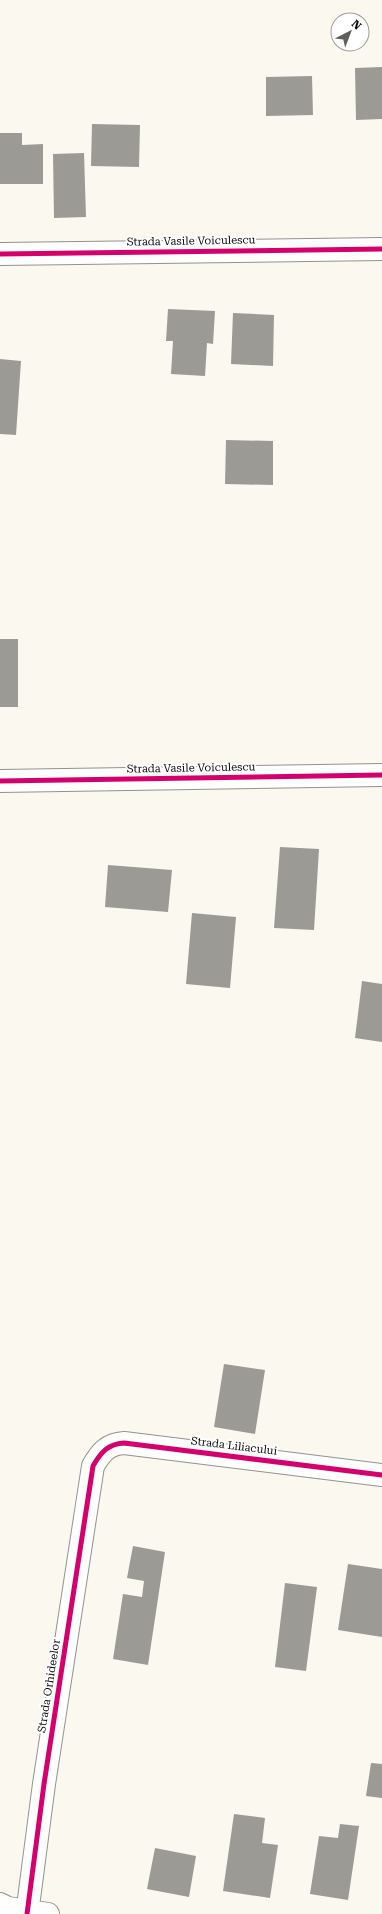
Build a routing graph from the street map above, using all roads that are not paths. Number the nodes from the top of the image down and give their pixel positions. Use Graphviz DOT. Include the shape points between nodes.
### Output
graph roads {
  1 [pos="382,249"];
  2 [pos="0,254"];
  3 [pos="382,775"];
  4 [pos="0,781"];
  5 [pos="93,1466"];
  6 [pos="382,1475"];
  7 [pos="0,1904"];
  8 [pos="33,1913"];
  1 -- 2 [label="street, Strada Vasile Voiculescu"];
  3 -- 4 [label="street, Strada Vasile Voiculescu"];
  5 -- 6 [label="street, Strada Liliacului" via="106,1448 124,1443"];
  5 -- 8 [label="street, Strada Orhideelor" via="44,1784"];
  7 -- 8 [label="street"];
}
